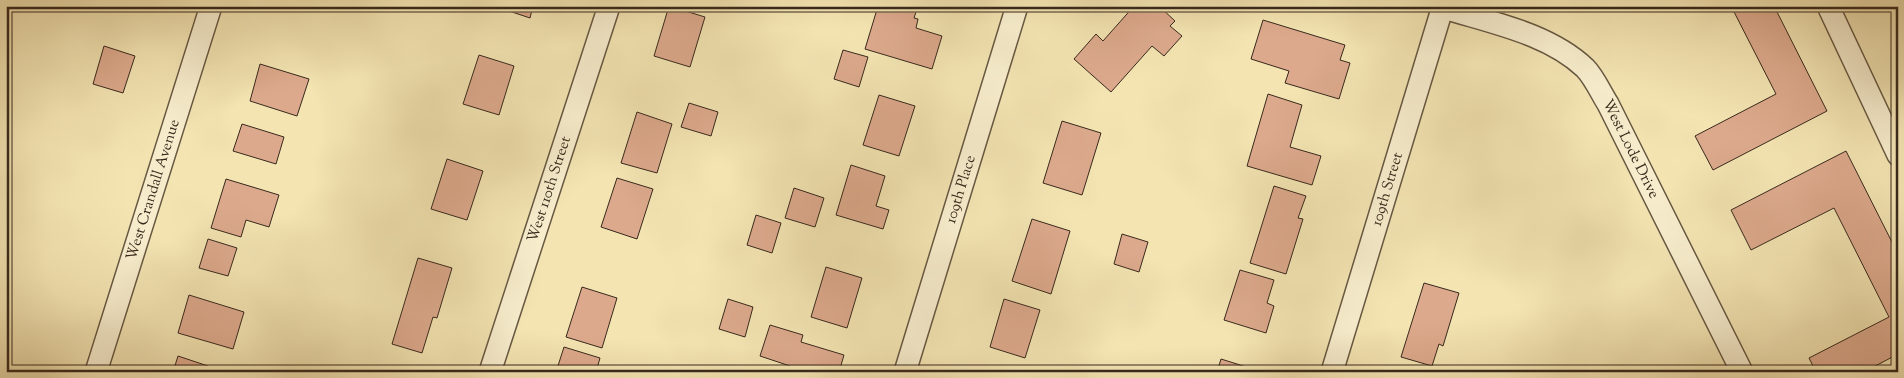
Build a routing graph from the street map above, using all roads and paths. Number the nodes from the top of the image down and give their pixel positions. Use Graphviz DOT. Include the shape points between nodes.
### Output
graph roads {
  1 [pos="211,6"];
  2 [pos="609,6"];
  3 [pos="1017,6"];
  4 [pos="1828,6"];
  5 [pos="1441,7"];
  6 [pos="1898,155"];
  7 [pos="96,372"];
  8 [pos="490,372"];
  9 [pos="905,372"];
  10 [pos="1332,372"];
  11 [pos="1742,372"];
  1 -- 7 [label="street, West Crandall Avenue"];
  2 -- 8 [label="street, West 110th Street"];
  3 -- 9 [label="street, 109th Place"];
  4 -- 6 [label="street"];
  5 -- 10 [label="street, 109th Street"];
  5 -- 11 [label="street, West Lode Drive" via="1536,37 1586,69 1608,104"];
}
